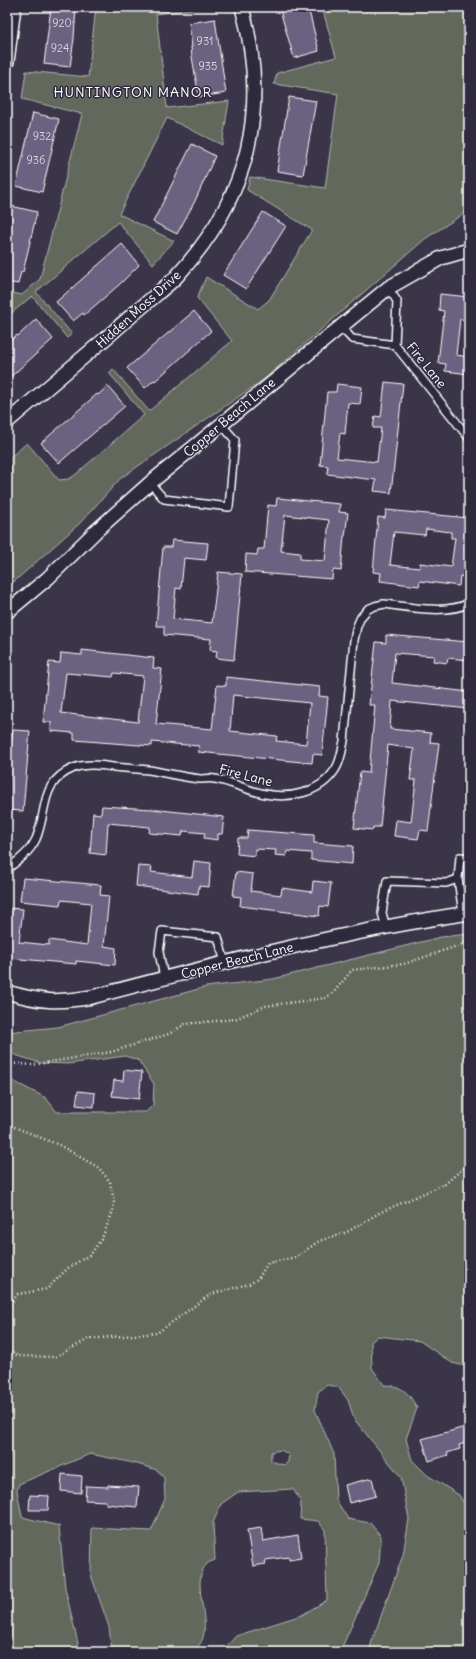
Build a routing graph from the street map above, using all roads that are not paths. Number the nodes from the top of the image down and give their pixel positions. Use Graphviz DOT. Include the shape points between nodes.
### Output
graph roads {
  1 [pos="14,7"];
  2 [pos="242,7"];
  3 [pos="7,62"];
  4 [pos="469,250"];
  5 [pos="388,288"];
  6 [pos="340,326"];
  7 [pos="395,345"];
  8 [pos="7,422"];
  9 [pos="221,424"];
  10 [pos="469,438"];
  11 [pos="150,483"];
  12 [pos="469,603"];
  13 [pos="7,612"];
  14 [pos="469,858"];
  15 [pos="7,869"];
  16 [pos="458,879"];
  17 [pos="466,913"];
  18 [pos="386,927"];
  19 [pos="225,962"];
  20 [pos="164,978"];
  21 [pos="7,992"];
  1 -- 3 [label="street"];
  2 -- 8 [label="street, Hidden Moss Drive" via="253,59 252,129 246,158 235,190 220,220 176,278"];
  4 -- 5 [label="street, Copper Beach Lane" via="441,258"];
  5 -- 6 [label="street, Copper Beach Lane"];
  5 -- 7 [label="lane" via="398,300"];
  6 -- 7 [label="lane" via="352,340"];
  6 -- 9 [label="street, Copper Beach Lane"];
  7 -- 10 [label="lane, Fire Lane"];
  9 -- 11 [label="street, Copper Beach Lane"];
  9 -- 11 [label="lane" via="235,440 229,507 164,499"];
  11 -- 13 [label="street, Copper Beach Lane" via="48,578"];
  12 -- 15 [label="lane, Fire Lane" via="451,609 384,604 368,609 361,617 354,640 341,757 336,769 328,778 310,791 299,794 265,794 215,779 94,765 75,767 61,774 52,783 45,798 36,839 29,850"];
  14 -- 16 [label="lane" via="460,857"];
  16 -- 17 [label="lane"];
  16 -- 18 [label="lane" via="446,883 387,881 382,913"];
  17 -- 18 [label="street, Copper Beach Lane"];
  18 -- 19 [label="street, Copper Beach Lane"];
  19 -- 20 [label="street, Copper Beach Lane"];
  19 -- 20 [label="lane" via="218,937 162,931 159,952"];
  20 -- 21 [label="street, Copper Beach Lane" via="92,997 65,1001 34,1000"];
}
